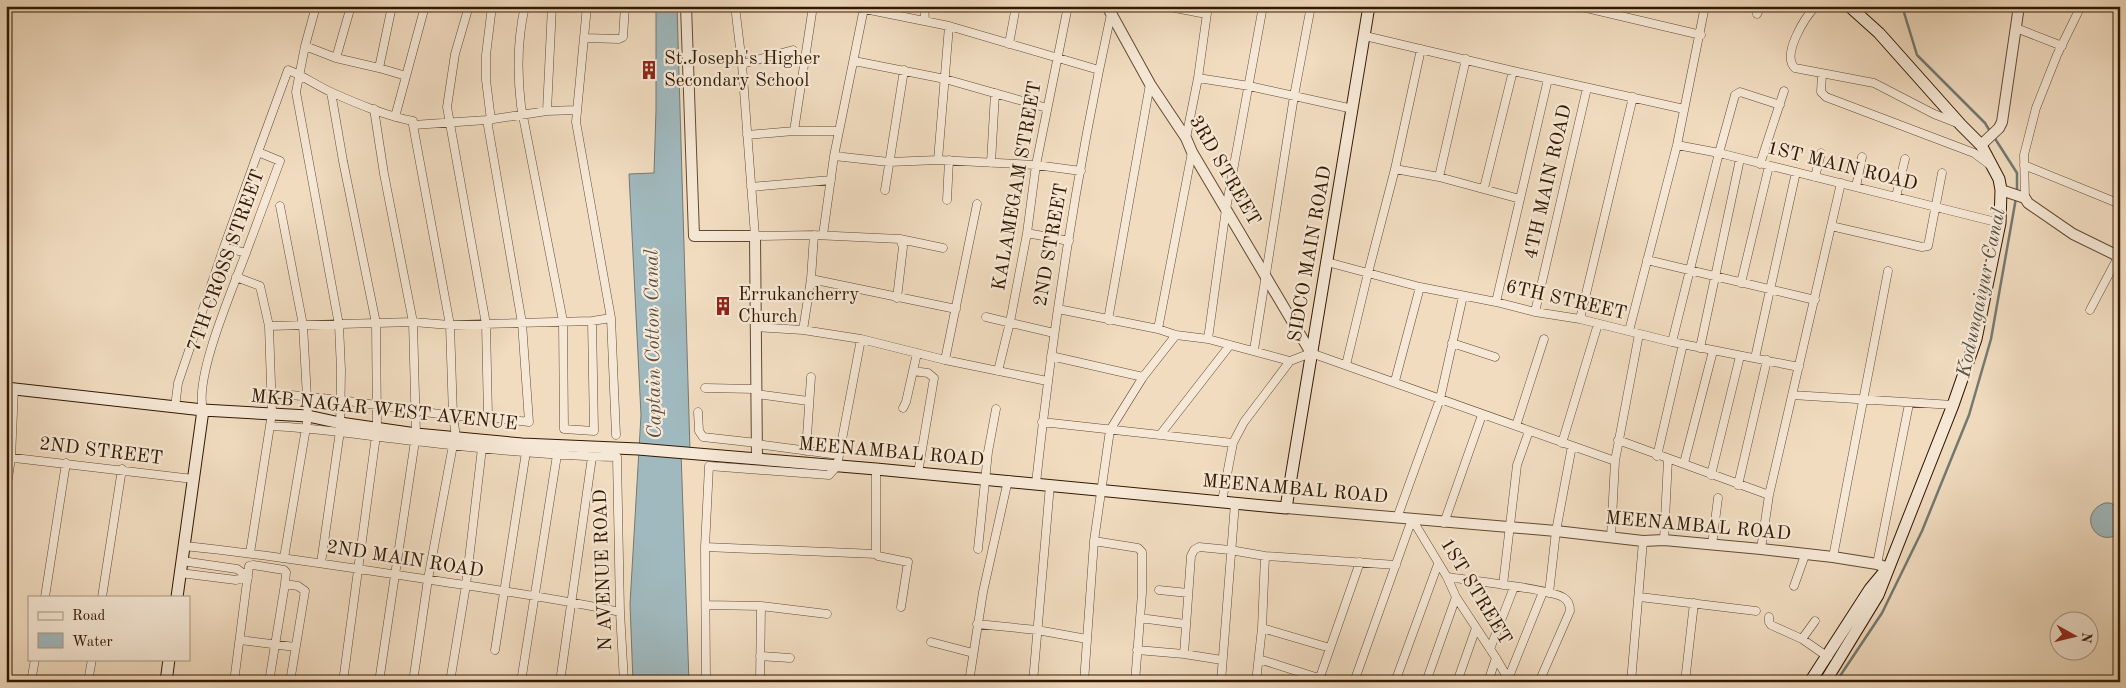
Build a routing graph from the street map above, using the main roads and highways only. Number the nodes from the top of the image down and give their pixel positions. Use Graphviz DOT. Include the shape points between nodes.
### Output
graph roads {
  1 [pos="1369,6"];
  2 [pos="1849,6"];
  3 [pos="10,388"];
  4 [pos="203,410"];
  5 [pos="697,454"];
  6 [pos="1286,508"];
  7 [pos="1882,566"];
  8 [pos="177,596"];
  9 [pos="169,660"];
  10 [pos="166,682"];
  11 [pos="1810,682"];
  12 [pos="1825,682"];
  1 -- 6 [label="main road, SIDCO MAIN ROAD"];
  2 -- 7 [label="main road" via="1879,33 1961,125 1984,143 1993,167 2014,195 2000,223 1976,339 1953,405"];
  3 -- 4 [label="main road, MKB NAGAR WEST AVENUE"];
  4 -- 5 [label="main road, MKB NAGAR WEST AVENUE" via="272,413 307,422 416,438"];
  4 -- 8 [label="main road"];
  5 -- 6 [label="main road, MEENAMBAL ROAD" via="838,461 876,469"];
  7 -- 11 [label="main road"];
  7 -- 12 [label="main road" via="1878,595"];
  9 -- 10 [label="main road"];
}
